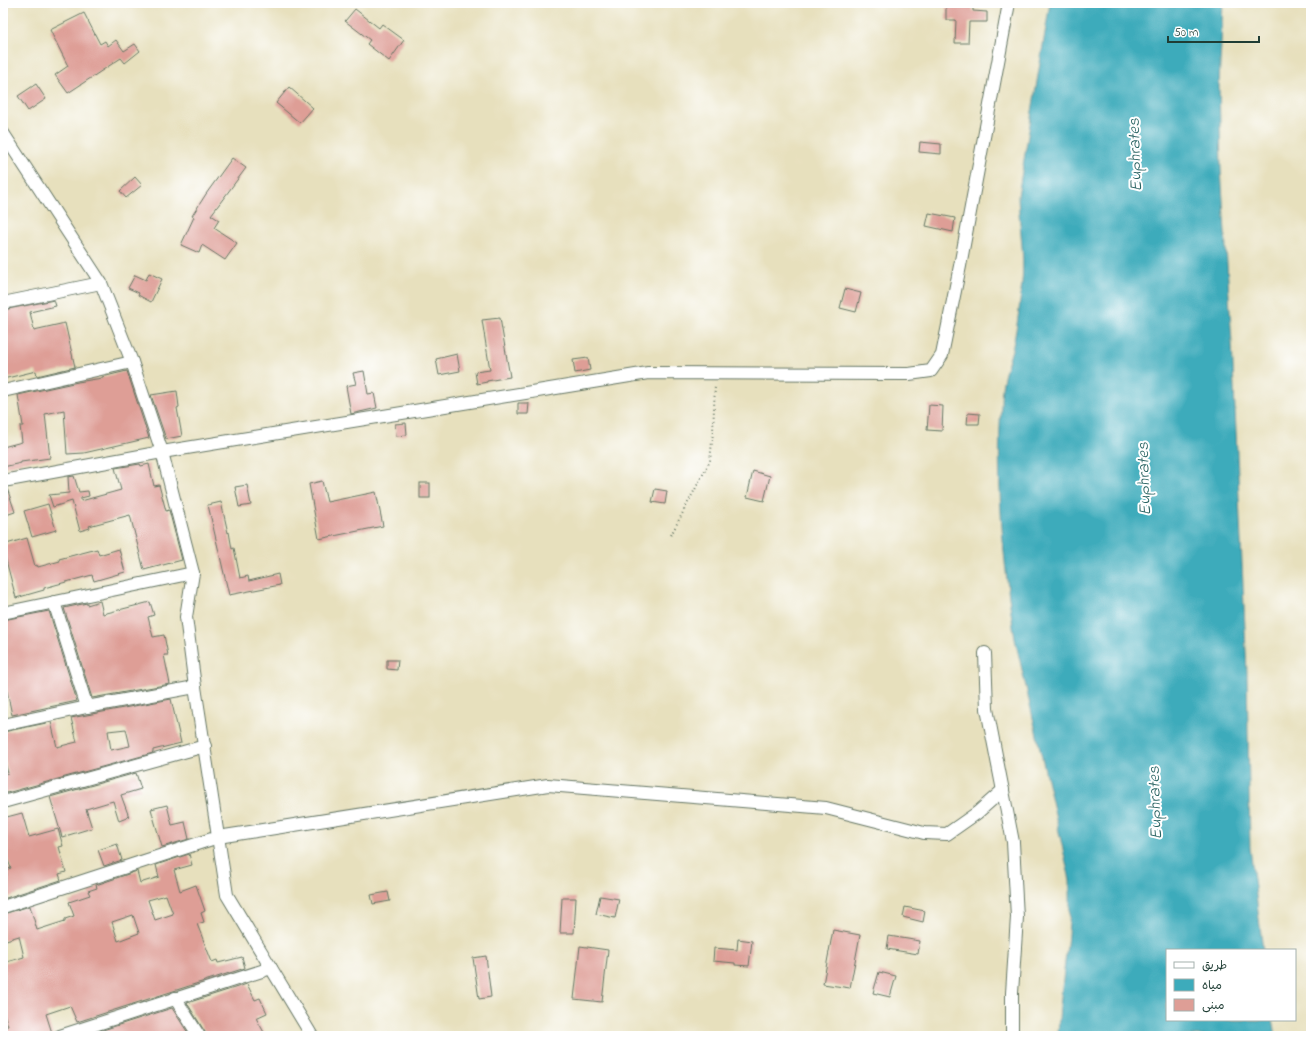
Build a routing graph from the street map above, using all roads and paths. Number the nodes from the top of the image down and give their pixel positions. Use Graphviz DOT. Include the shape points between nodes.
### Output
graph roads {
  1 [pos="1009,3"];
  2 [pos="3,133"];
  3 [pos="101,283"];
  4 [pos="3,303"];
  5 [pos="132,362"];
  6 [pos="715,373"];
  7 [pos="3,391"];
  8 [pos="162,452"];
  9 [pos="3,481"];
  10 [pos="671,535"];
  11 [pos="193,573"];
  12 [pos="54,602"];
  13 [pos="3,613"];
  14 [pos="985,652"];
  15 [pos="195,687"];
  16 [pos="87,707"];
  17 [pos="3,725"];
  18 [pos="205,746"];
  19 [pos="1003,790"];
  20 [pos="3,802"];
  21 [pos="218,837"];
  22 [pos="3,906"];
  23 [pos="271,968"];
  24 [pos="175,998"];
  25 [pos="85,1032"];
  26 [pos="60,1036"];
  27 [pos="199,1036"];
  28 [pos="312,1036"];
  29 [pos="1012,1036"];
  1 -- 6 [label="street" via="942,355 931,370 909,374"];
  2 -- 3 [label="street"];
  3 -- 4 [label="street"];
  3 -- 5 [label="street"];
  5 -- 7 [label="street"];
  5 -- 8 [label="street"];
  6 -- 8 [label="street" via="648,373"];
  6 -- 10 [label="path" via="714,432 710,461"];
  8 -- 9 [label="street"];
  8 -- 11 [label="street"];
  11 -- 12 [label="street"];
  11 -- 15 [label="street" via="186,617"];
  12 -- 13 [label="street"];
  12 -- 16 [label="street"];
  14 -- 19 [label="street" via="988,709"];
  15 -- 16 [label="street"];
  15 -- 18 [label="street"];
  16 -- 17 [label="street"];
  18 -- 20 [label="street"];
  18 -- 21 [label="street"];
  19 -- 21 [label="street" via="947,834 924,833 826,808 548,785"];
  19 -- 29 [label="street" via="1013,842 1017,917"];
  21 -- 22 [label="street"];
  21 -- 23 [label="street" via="227,895"];
  23 -- 24 [label="street"];
  23 -- 28 [label="street"];
  24 -- 25 [label="street"];
  24 -- 27 [label="street"];
  25 -- 26 [label="street"];
}
